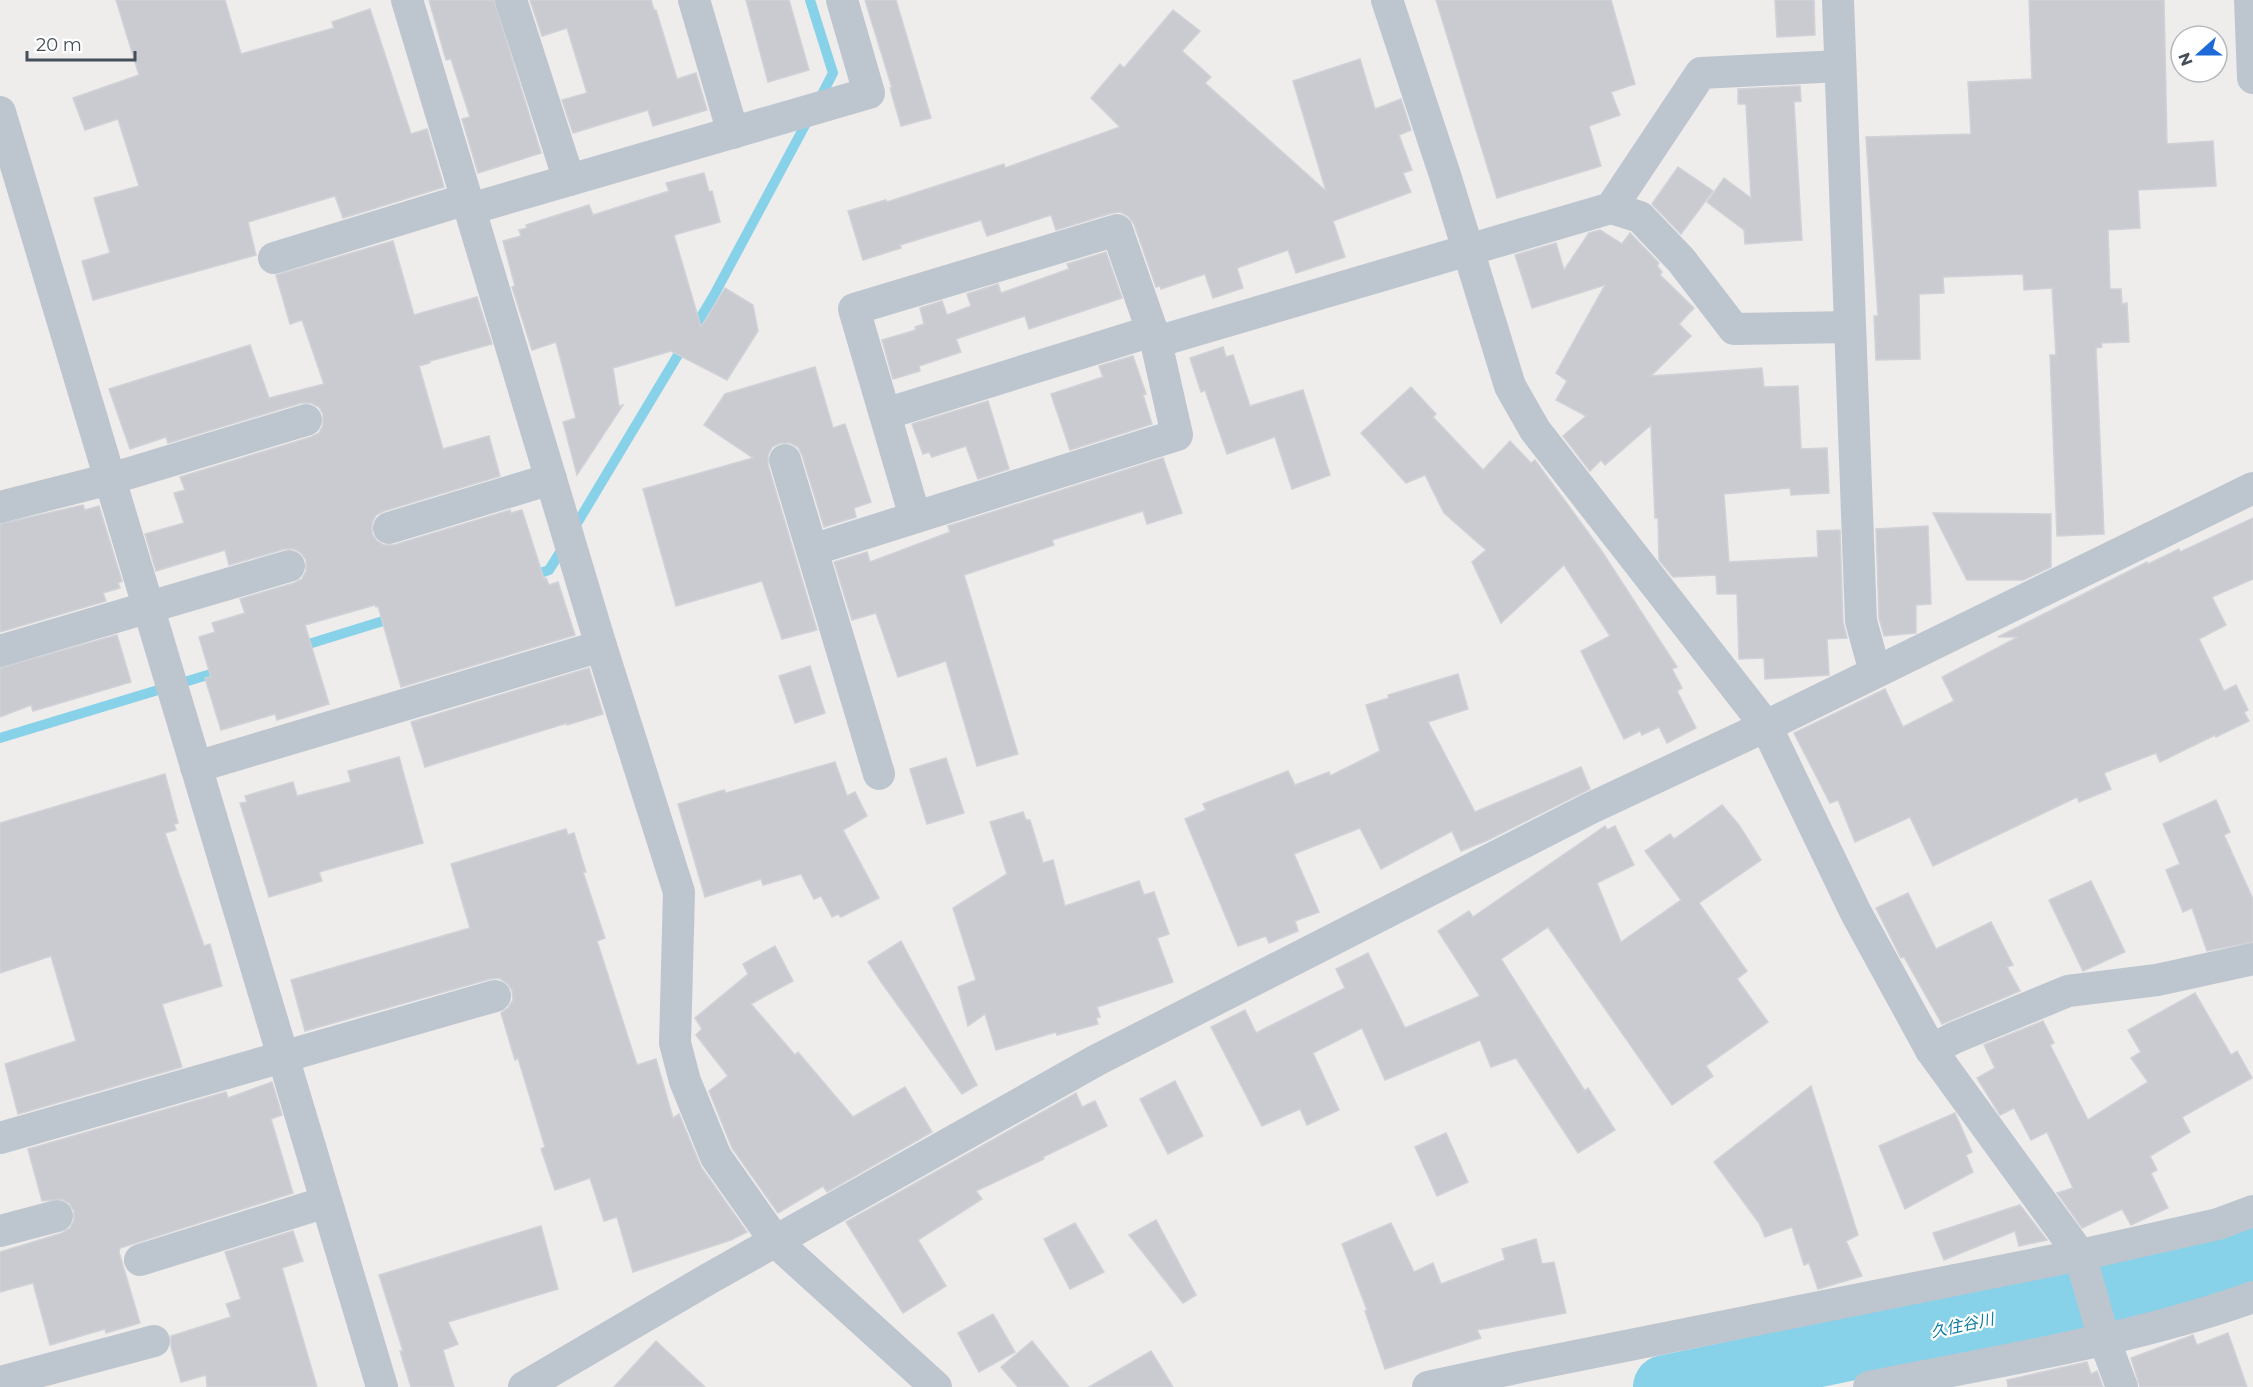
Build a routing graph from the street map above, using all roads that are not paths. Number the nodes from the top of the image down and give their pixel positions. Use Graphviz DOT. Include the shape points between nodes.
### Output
graph roads {
  1 [pos="407,0"];
  2 [pos="511,0"];
  3 [pos="694,0"];
  4 [pos="842,0"];
  5 [pos="1387,0"];
  6 [pos="1838,0"];
  7 [pos="2250,0"];
  8 [pos="2252,41"];
  9 [pos="1840,66"];
  10 [pos="2253,78"];
  11 [pos="0,112"];
  12 [pos="733,133"];
  13 [pos="569,180"];
  14 [pos="468,204"];
  15 [pos="1611,208"];
  16 [pos="1467,251"];
  17 [pos="274,258"];
  18 [pos="1850,327"];
  19 [pos="1154,336"];
  20 [pos="885,414"];
  21 [pos="306,420"];
  22 [pos="785,460"];
  23 [pos="110,479"];
  24 [pos="551,479"];
  25 [pos="2253,488"];
  26 [pos="0,507"];
  27 [pos="915,517"];
  28 [pos="389,528"];
  29 [pos="812,550"];
  30 [pos="288,566"];
  31 [pos="149,608"];
  32 [pos="601,646"];
  33 [pos="0,651"];
  34 [pos="1875,672"];
  35 [pos="1766,726"];
  36 [pos="196,767"];
  37 [pos="879,774"];
  38 [pos="2253,959"];
  39 [pos="495,996"];
  40 [pos="1931,1050"];
  41 [pos="282,1056"];
  42 [pos="0,1138"];
  43 [pos="326,1202"];
  44 [pos="2253,1211"];
  45 [pos="57,1216"];
  46 [pos="0,1231"];
  47 [pos="776,1242"];
  48 [pos="2080,1255"];
  49 [pos="140,1260"];
  50 [pos="2253,1297"];
  51 [pos="2104,1339"];
  52 [pos="154,1341"];
  53 [pos="0,1382"];
  54 [pos="382,1387"];
  55 [pos="524,1387"];
  56 [pos="936,1387"];
  57 [pos="1428,1387"];
  58 [pos="1869,1387"];
  59 [pos="2122,1387"];
  1 -- 14 [label="street"];
  2 -- 13 [label="street"];
  3 -- 12 [label="street"];
  4 -- 12 [label="street" via="869,93"];
  5 -- 16 [label="street"];
  6 -- 9 [label="street"];
  7 -- 8 [label="street"];
  8 -- 10 [label="street"];
  9 -- 15 [label="street" via="1701,72"];
  9 -- 18 [label="street"];
  11 -- 23 [label="street"];
  12 -- 13 [label="street"];
  13 -- 14 [label="street"];
  14 -- 17 [label="street"];
  14 -- 24 [label="street"];
  15 -- 16 [label="street"];
  15 -- 18 [label="street" via="1640,217 1681,260 1734,329"];
  16 -- 19 [label="street"];
  16 -- 35 [label="street" via="1510,386 1536,430"];
  18 -- 34 [label="street" via="1861,621"];
  19 -- 20 [label="street"];
  19 -- 20 [label="street" via="1117,230 854,309"];
  19 -- 27 [label="street" via="1177,435"];
  20 -- 27 [label="street"];
  21 -- 23 [label="street"];
  22 -- 29 [label="street"];
  23 -- 26 [label="street"];
  23 -- 31 [label="street"];
  24 -- 28 [label="street"];
  24 -- 32 [label="street"];
  25 -- 34 [label="street"];
  27 -- 29 [label="street"];
  29 -- 37 [label="street"];
  30 -- 31 [label="street"];
  31 -- 33 [label="street"];
  31 -- 36 [label="street"];
  32 -- 36 [label="street"];
  32 -- 47 [label="street" via="679,892 675,1042 685,1081 716,1157"];
  34 -- 35 [label="street"];
  35 -- 40 [label="street" via="1856,913"];
  35 -- 47 [label="street" via="1592,808 1097,1060"];
  36 -- 41 [label="street"];
  38 -- 40 [label="street" via="2157,980 2068,991"];
  39 -- 41 [label="street"];
  40 -- 48 [label="street"];
  41 -- 42 [label="street"];
  41 -- 43 [label="street"];
  43 -- 49 [label="street"];
  43 -- 54 [label="street"];
  44 -- 48 [label="street" via="2218,1224"];
  45 -- 46 [label="street"];
  47 -- 55 [label="street"];
  47 -- 56 [label="street"];
  48 -- 51 [label="street"];
  48 -- 57 [label="street"];
  50 -- 51 [label="street" via="2204,1314"];
  51 -- 58 [label="street"];
  51 -- 59 [label="street"];
  52 -- 53 [label="street"];
}
